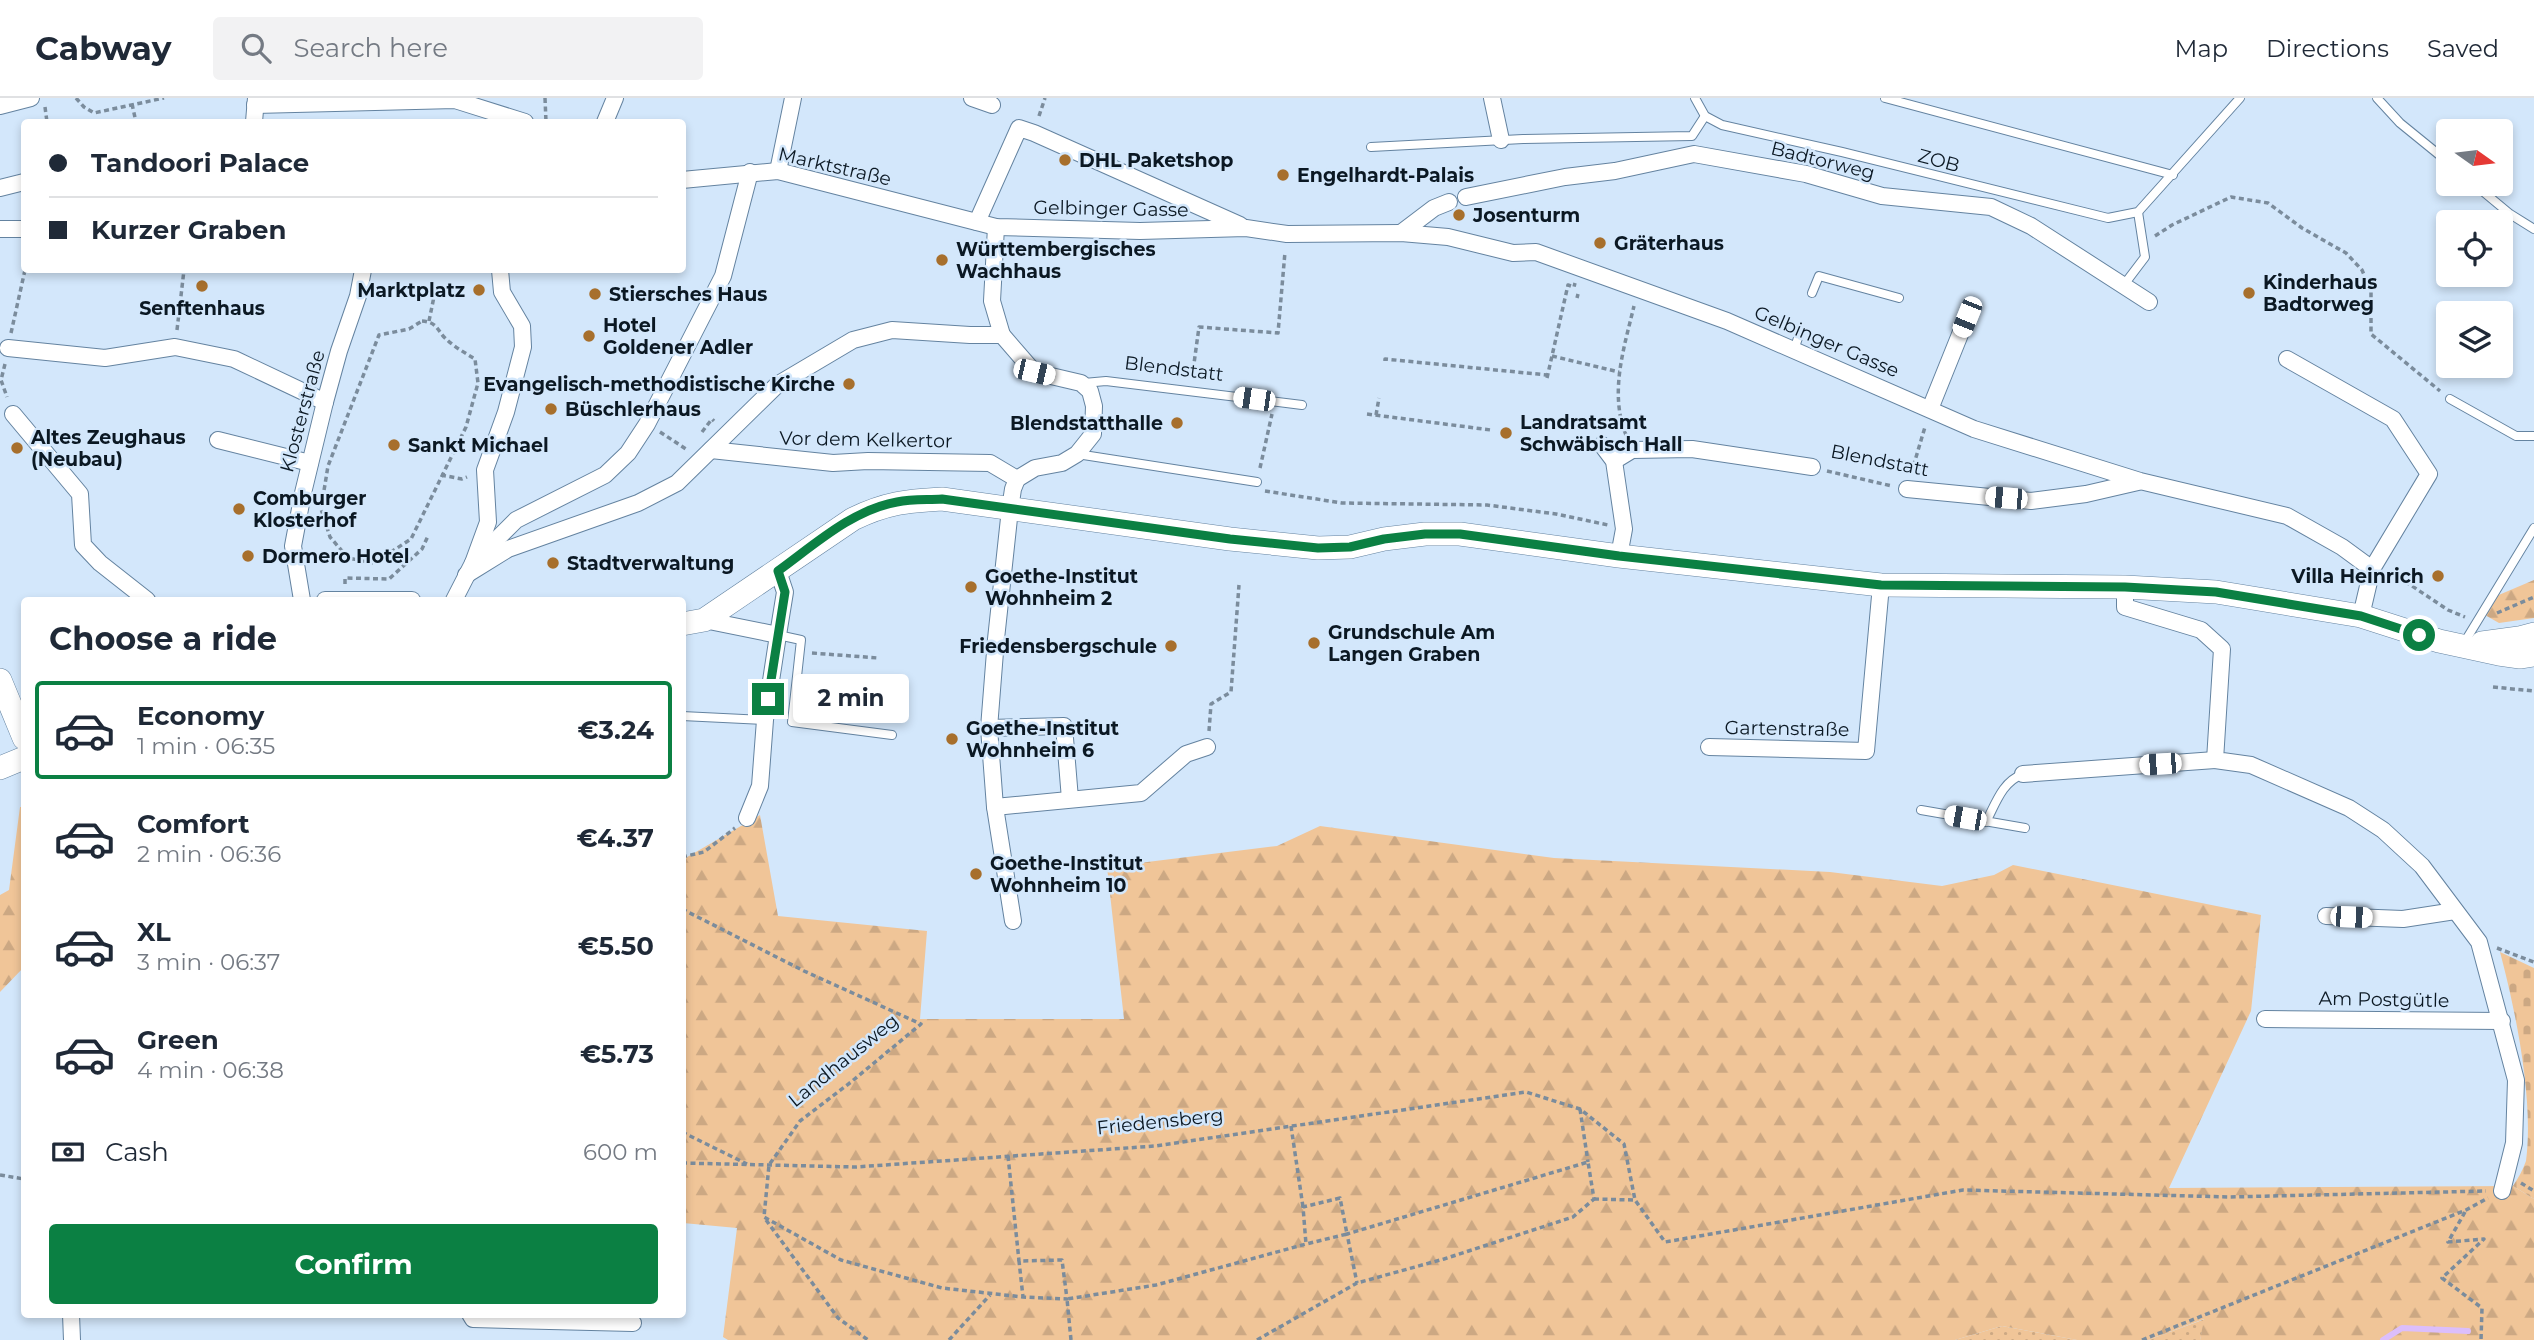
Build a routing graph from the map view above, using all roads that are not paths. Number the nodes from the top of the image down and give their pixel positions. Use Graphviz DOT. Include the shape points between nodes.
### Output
graph roads {
  1 [pos="31,98"];
  2 [pos="615,98"];
  3 [pos="793,98"];
  4 [pos="972,98"];
  5 [pos="1492,98"];
  6 [pos="1695,98"];
  7 [pos="1885,98"];
  8 [pos="2240,98"];
  9 [pos="2377,98"];
  10 [pos="256,102"];
  11 [pos="992,105"];
  12 [pos="0,106"];
  13 [pos="1705,116"];
  14 [pos="515,119"];
  15 [pos="606,119"];
  16 [pos="1692,136"];
  17 [pos="1501,140"];
  18 [pos="1371,147"];
  19 [pos="2436,152"];
  20 [pos="1695,154"];
  21 [pos="778,171"];
  22 [pos="750,172"];
  23 [pos="2173,175"];
  24 [pos="686,180"];
  25 [pos="21,183"];
  26 [pos="0,188"];
  27 [pos="2488,196"];
  28 [pos="1466,197"];
  29 [pos="1449,202"];
  30 [pos="2138,212"];
  31 [pos="977,222"];
  32 [pos="996,227"];
  33 [pos="1246,228"];
  34 [pos="0,229"];
  35 [pos="21,229"];
  36 [pos="2534,229"];
  37 [pos="1401,233"];
  38 [pos="363,273"];
  39 [pos="499,273"];
  40 [pos="2123,286"];
  41 [pos="1812,293"];
  42 [pos="1899,298"];
  43 [pos="2149,302"];
  44 [pos="1967,317"];
  45 [pos="1002,335"];
  46 [pos="8,348"];
  47 [pos="2287,359"];
  48 [pos="1081,383"];
  49 [pos="2450,399"];
  50 [pos="325,402"];
  51 [pos="1302,405"];
  52 [pos="1930,409"];
  53 [pos="13,414"];
  54 [pos="2534,436"];
  55 [pos="218,440"];
  56 [pos="1602,445"];
  57 [pos="711,450"];
  58 [pos="1077,454"];
  59 [pos="1614,461"];
  60 [pos="310,463"];
  61 [pos="1812,467"];
  62 [pos="1017,479"];
  63 [pos="2140,481"];
  64 [pos="1256,482"];
  65 [pos="1907,489"];
  66 [pos="1010,509"];
  67 [pos="2534,528"];
  68 [pos="1619,556"];
  69 [pos="470,569"];
  70 [pos="2372,569"];
  71 [pos="778,571"];
  72 [pos="1881,585"];
  73 [pos="2125,587"];
  74 [pos="143,597"];
  75 [pos="302,597"];
  76 [pos="456,597"];
  77 [pos="2361,616"];
  78 [pos="693,622"];
  79 [pos="2534,634"];
  80 [pos="778,635"];
  81 [pos="2463,646"];
  82 [pos="2529,658"];
  83 [pos="0,680"];
  84 [pos="686,716"];
  85 [pos="765,720"];
  86 [pos="989,728"];
  87 [pos="21,731"];
  88 [pos="892,735"];
  89 [pos="1207,747"];
  90 [pos="1709,747"];
  91 [pos="21,759"];
  92 [pos="2215,760"];
  93 [pos="0,768"];
  94 [pos="2023,774"];
  95 [pos="1070,799"];
  96 [pos="995,807"];
  97 [pos="1921,810"];
  98 [pos="747,818"];
  99 [pos="1986,822"];
  100 [pos="2025,828"];
  101 [pos="2455,911"];
  102 [pos="2326,916"];
  103 [pos="1013,920"];
  104 [pos="2265,1019"];
  105 [pos="2502,1021"];
  106 [pos="2502,1191"];
  107 [pos="71,1318"];
  108 [pos="472,1318"];
  109 [pos="633,1323"];
  110 [pos="72,1340"];
  1 -- 12 [label="street"];
  2 -- 15 [label="street"];
  3 -- 21 [label="street"];
  4 -- 11 [label="street"];
  5 -- 17 [label="street"];
  6 -- 13 [label="lane"];
  7 -- 23 [label="lane"];
  8 -- 23 [label="lane"];
  9 -- 19 [label="lane"];
  10 -- 14 [label="street" via="455,100"];
  13 -- 16 [label="lane"];
  13 -- 30 [label="lane, ZOB" via="1722,125 2108,218"];
  16 -- 17 [label="lane"];
  16 -- 20 [label="lane"];
  17 -- 18 [label="lane"];
  20 -- 28 [label="street, Badtorweg"];
  20 -- 40 [label="street, Badtorweg" via="1806,174 1882,196 1991,207 2031,226"];
  21 -- 22 [label="street, Marktstraße"];
  21 -- 31 [label="street, Marktstraße"];
  22 -- 24 [label="street, Marktstraße"];
  22 -- 69 [label="street" via="723,276 628,453 605,475 516,520"];
  23 -- 30 [label="lane"];
  25 -- 26 [label="street"];
  27 -- 36 [label="lane"];
  29 -- 37 [label="street"];
  30 -- 40 [label="lane" via="2145,257"];
  31 -- 32 [label="street, Gelbinger Gasse"];
  31 -- 33 [label="street, Gelbinger Gasse" via="1019,128"];
  32 -- 33 [label="street, Gelbinger Gasse"];
  32 -- 45 [label="street" via="992,301"];
  33 -- 37 [label="street, Gelbinger Gasse" via="1287,234"];
  34 -- 35 [label="street"];
  37 -- 52 [label="street, Gelbinger Gasse" via="1536,253 1796,342"];
  38 -- 50 [label="street, Klosterstraße"];
  39 -- 69 [label="street" via="502,292 524,337 518,370 485,470 488,522"];
  40 -- 43 [label="street, Badtorweg"];
  41 -- 42 [label="lane" via="1819,276"];
  44 -- 52 [label="street"];
  45 -- 48 [label="street, Blendstatt" via="1034,372"];
  45 -- 57 [label="street" via="892,330 853,340 777,385"];
  46 -- 50 [label="street" via="105,358 175,347 234,359"];
  47 -- 70 [label="street" via="2393,419 2429,474"];
  48 -- 51 [label="lane, Blendstatt" via="1106,381"];
  48 -- 58 [label="street" via="1090,391 1094,406 1093,434"];
  49 -- 54 [label="lane" via="2516,436"];
  50 -- 60 [label="street, Klosterstraße"];
  52 -- 63 [label="street, Gelbinger Gasse" via="1974,429"];
  53 -- 74 [label="street" via="80,494 83,545"];
  55 -- 60 [label="street"];
  56 -- 59 [label="street"];
  57 -- 62 [label="street, Vor dem Kelkertor" via="833,463 990,463"];
  57 -- 69 [label="street" via="677,483 638,503 508,549"];
  58 -- 62 [label="street"];
  58 -- 64 [label="lane"];
  59 -- 61 [label="street, Blendstatt" via="1632,450 1692,449"];
  59 -- 68 [label="street" via="1623,529"];
  60 -- 75 [label="street, Klosterstraße" via="293,546"];
  62 -- 66 [label="street"];
  63 -- 65 [label="street, Blendstatt" via="2087,494 2031,500"];
  63 -- 70 [label="street, Gelbinger Gasse" via="2287,516"];
  66 -- 68 [label="main road" via="1290,546 1350,547 1425,534 1460,534"];
  66 -- 71 [label="main road" via="942,499 898,502 853,519"];
  66 -- 86 [label="street"];
  67 -- 81 [label="lane"];
  68 -- 72 [label="main road"];
  69 -- 76 [label="street"];
  70 -- 77 [label="street"];
  71 -- 78 [label="main road"];
  71 -- 80 [label="street" via="785,592"];
  72 -- 73 [label="main road"];
  72 -- 90 [label="street, Gartenstraße" via="1866,751"];
  73 -- 77 [label="main road" via="2216,592"];
  73 -- 92 [label="street" via="2125,607 2201,630 2222,649"];
  77 -- 81 [label="main road"];
  78 -- 80 [label="street"];
  79 -- 81 [label="main road"];
  80 -- 85 [label="street"];
  80 -- 88 [label="lane" via="801,640 792,722"];
  81 -- 82 [label="main road"];
  83 -- 87 [label="main road"];
  84 -- 85 [label="lane"];
  85 -- 98 [label="street" via="760,786"];
  86 -- 95 [label="street" via="1064,726"];
  86 -- 96 [label="street"];
  89 -- 95 [label="street" via="1186,754 1140,793"];
  91 -- 93 [label="main road"];
  92 -- 94 [label="street"];
  92 -- 101 [label="street" via="2251,765 2349,807 2422,866"];
  94 -- 99 [label="lane" via="2010,781"];
  95 -- 96 [label="street"];
  96 -- 103 [label="street"];
  97 -- 99 [label="lane"];
  99 -- 100 [label="lane"];
  101 -- 102 [label="street" via="2403,919"];
  101 -- 105 [label="street" via="2479,942"];
  104 -- 105 [label="street, Am Postgütle"];
  105 -- 106 [label="street" via="2516,1080 2514,1143"];
  107 -- 110 [label="street"];
  108 -- 109 [label="street"];
}
